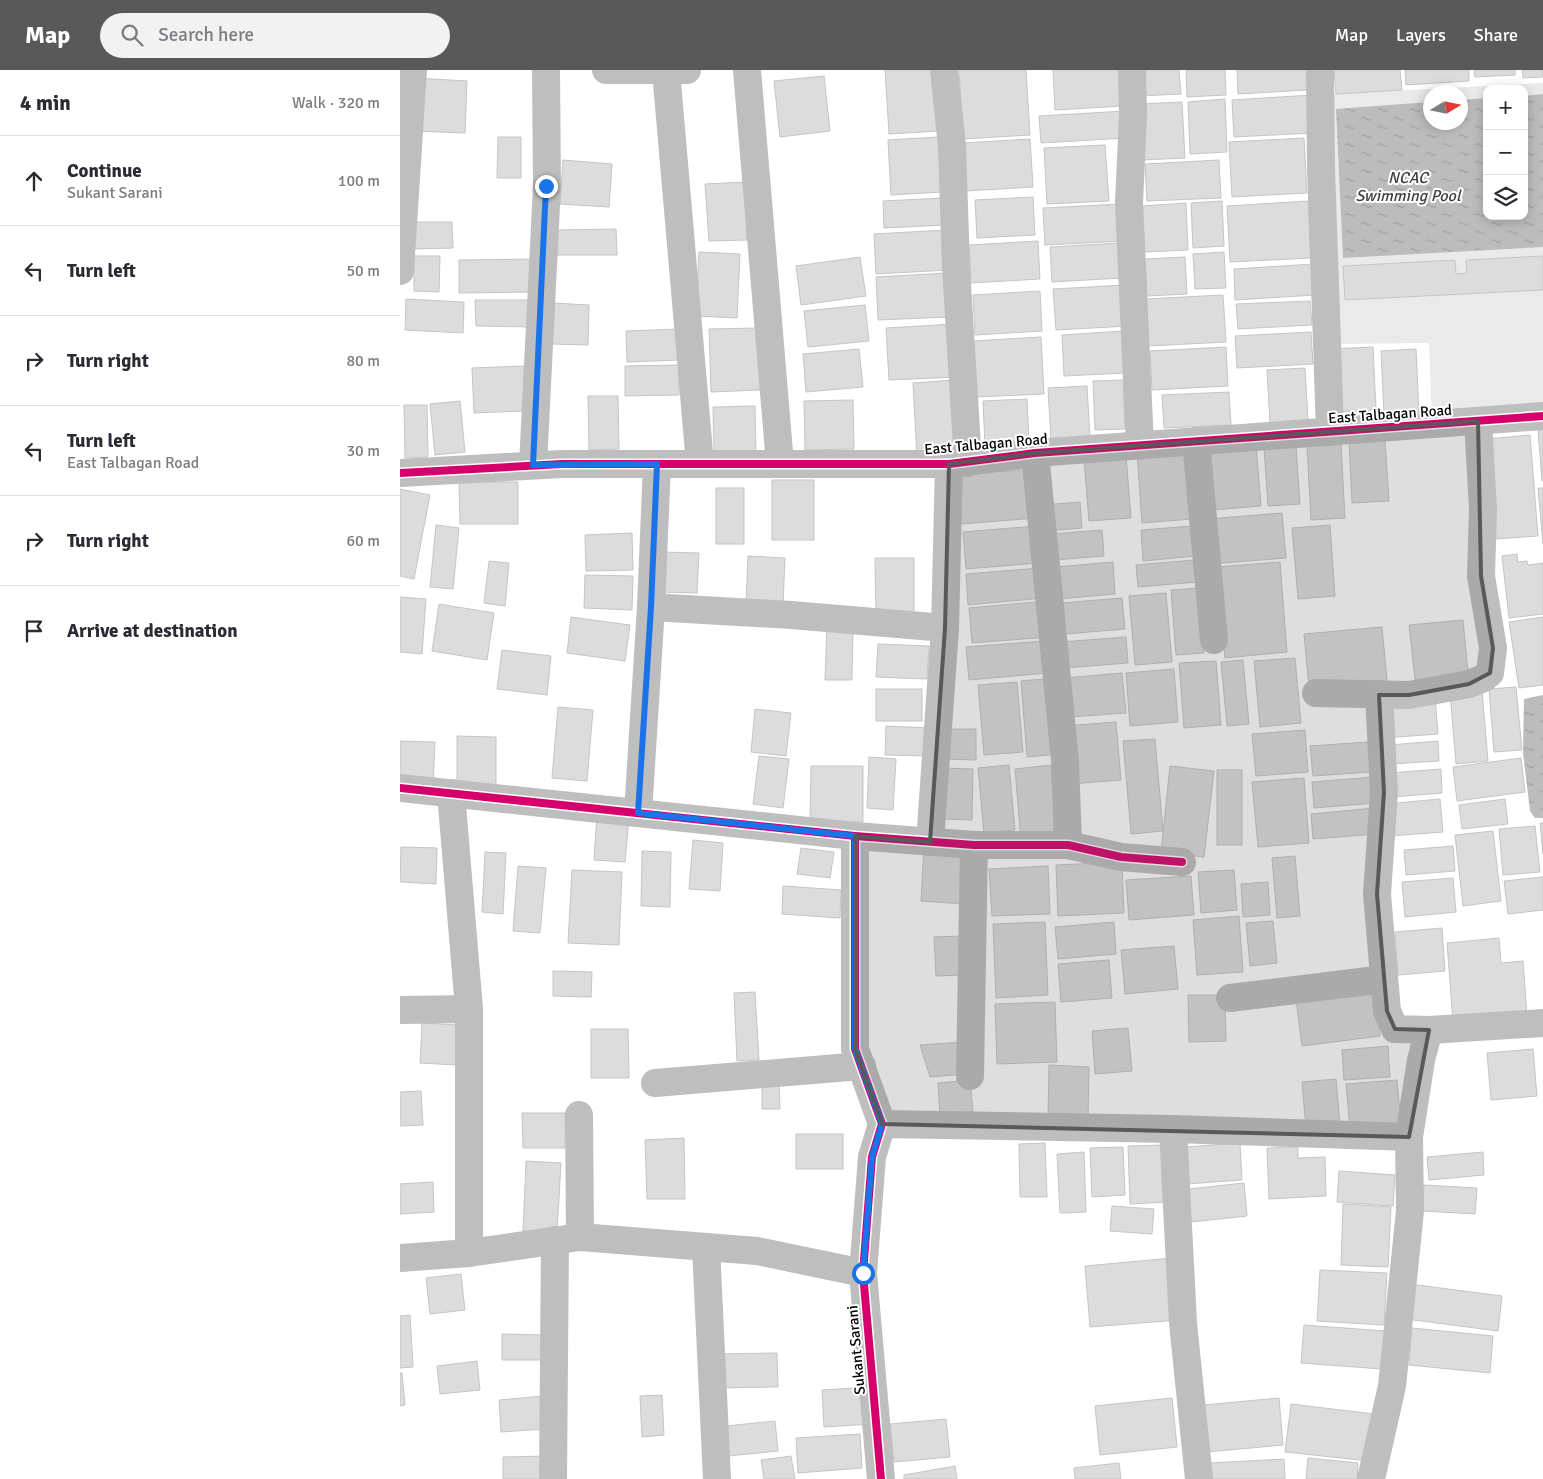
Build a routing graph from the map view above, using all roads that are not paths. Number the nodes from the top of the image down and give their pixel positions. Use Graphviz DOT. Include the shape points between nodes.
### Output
graph roads {
  1 [pos="414,70"];
  2 [pos="546,70"];
  3 [pos="606,70"];
  4 [pos="677,70"];
  5 [pos="747,70"];
  6 [pos="944,70"];
  7 [pos="1132,70"];
  8 [pos="1320,70"];
  9 [pos="400,271"];
  10 [pos="1543,416"];
  11 [pos="1478,422"];
  12 [pos="1330,432"];
  13 [pos="1196,441"];
  14 [pos="1140,445"];
  15 [pos="1035,454"];
  16 [pos="657,464"];
  17 [pos="700,464"];
  18 [pos="780,464"];
  19 [pos="959,464"];
  20 [pos="533,465"];
  21 [pos="400,473"];
  22 [pos="651,607"];
  23 [pos="945,628"];
  24 [pos="1214,640"];
  25 [pos="1316,693"];
  26 [pos="1379,694"];
  27 [pos="400,788"];
  28 [pos="452,793"];
  29 [pos="638,813"];
  30 [pos="855,836"];
  31 [pos="930,842"];
  32 [pos="974,845"];
  33 [pos="1068,846"];
  34 [pos="1182,862"];
  35 [pos="1384,978"];
  36 [pos="1230,998"];
  37 [pos="469,1009"];
  38 [pos="400,1010"];
  39 [pos="1543,1023"];
  40 [pos="1428,1030"];
  41 [pos="862,1066"];
  42 [pos="970,1076"];
  43 [pos="655,1083"];
  44 [pos="579,1115"];
  45 [pos="882,1124"];
  46 [pos="1173,1129"];
  47 [pos="1409,1137"];
  48 [pos="567,1239"];
  49 [pos="706,1247"];
  50 [pos="469,1253"];
  51 [pos="400,1258"];
  52 [pos="863,1273"];
  53 [pos="553,1479"];
  54 [pos="717,1479"];
  55 [pos="881,1479"];
  56 [pos="1199,1479"];
  57 [pos="1371,1479"];
  1 -- 9 [label="street"];
  2 -- 20 [label="street" via="546,186"];
  3 -- 4 [label="street"];
  4 -- 17 [label="street"];
  5 -- 18 [label="street"];
  6 -- 19 [label="street" via="952,146"];
  7 -- 14 [label="street" via="1129,203"];
  8 -- 12 [label="street"];
  10 -- 11 [label="street, East Talbagan Road"];
  11 -- 12 [label="street, East Talbagan Road"];
  11 -- 26 [label="street" via="1481,576 1492,648 1490,673 1468,684 1426,692"];
  12 -- 13 [label="street, East Talbagan Road"];
  13 -- 14 [label="street, East Talbagan Road"];
  13 -- 24 [label="street"];
  14 -- 15 [label="street, East Talbagan Road"];
  15 -- 19 [label="street, East Talbagan Road"];
  15 -- 33 [label="street" via="1065,761"];
  16 -- 17 [label="street, East Talbagan Road"];
  16 -- 20 [label="street, East Talbagan Road"];
  16 -- 22 [label="street"];
  17 -- 18 [label="street, East Talbagan Road"];
  18 -- 19 [label="street, East Talbagan Road"];
  19 -- 23 [label="street"];
  20 -- 21 [label="street, East Talbagan Road"];
  22 -- 23 [label="street"];
  22 -- 29 [label="street"];
  23 -- 31 [label="street"];
  25 -- 26 [label="street"];
  26 -- 35 [label="street" via="1384,792 1377,894"];
  27 -- 28 [label="street"];
  28 -- 29 [label="street"];
  28 -- 37 [label="street"];
  29 -- 30 [label="street"];
  30 -- 31 [label="street"];
  30 -- 41 [label="street" via="855,1049"];
  31 -- 32 [label="street"];
  32 -- 33 [label="street"];
  32 -- 42 [label="street"];
  33 -- 34 [label="street" via="1121,857"];
  35 -- 36 [label="street"];
  35 -- 40 [label="street" via="1387,1011 1395,1029"];
  37 -- 38 [label="street"];
  37 -- 50 [label="street"];
  39 -- 40 [label="street"];
  40 -- 47 [label="street"];
  41 -- 43 [label="street"];
  41 -- 45 [label="street"];
  44 -- 48 [label="street"];
  45 -- 46 [label="street"];
  45 -- 52 [label="street, Sukant Sarani" via="872,1157"];
  46 -- 47 [label="street"];
  46 -- 56 [label="street" via="1184,1323"];
  47 -- 57 [label="street" via="1410,1211 1392,1386"];
  48 -- 49 [label="street"];
  48 -- 50 [label="street"];
  48 -- 53 [label="street"];
  49 -- 52 [label="street" via="757,1251"];
  49 -- 54 [label="street"];
  50 -- 51 [label="street"];
  52 -- 55 [label="street, Sukant Sarani"];
}
